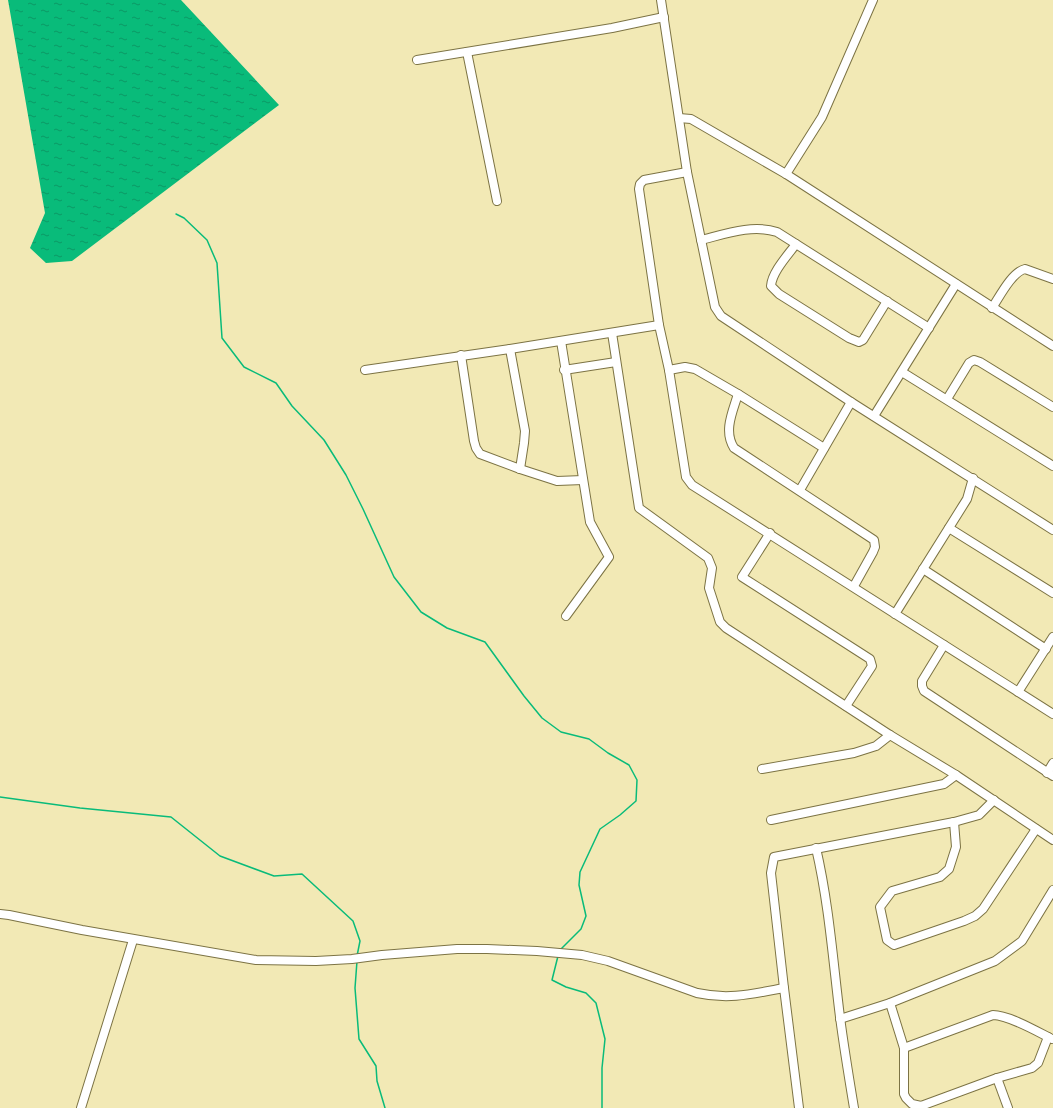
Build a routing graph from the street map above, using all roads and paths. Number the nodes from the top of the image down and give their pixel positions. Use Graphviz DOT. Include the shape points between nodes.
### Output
graph roads {
  1 [pos="662,0"];
  2 [pos="873,0"];
  3 [pos="664,17"];
  4 [pos="467,52"];
  5 [pos="416,60"];
  6 [pos="679,118"];
  7 [pos="687,172"];
  8 [pos="786,174"];
  9 [pos="497,201"];
  10 [pos="700,240"];
  11 [pos="796,244"];
  12 [pos="1053,279"];
  13 [pos="956,284"];
  14 [pos="887,301"];
  15 [pos="992,308"];
  16 [pos="659,325"];
  17 [pos="929,328"];
  18 [pos="612,333"];
  19 [pos="561,341"];
  20 [pos="1053,346"];
  21 [pos="510,349"];
  22 [pos="461,355"];
  23 [pos="616,362"];
  24 [pos="365,370"];
  25 [pos="564,370"];
  26 [pos="669,370"];
  27 [pos="902,372"];
  28 [pos="738,394"];
  29 [pos="947,399"];
  30 [pos="851,402"];
  31 [pos="1053,407"];
  32 [pos="874,416"];
  33 [pos="824,448"];
  34 [pos="1053,466"];
  35 [pos="520,469"];
  36 [pos="973,478"];
  37 [pos="583,480"];
  38 [pos="800,490"];
  39 [pos="949,528"];
  40 [pos="1053,530"];
  41 [pos="770,533"];
  42 [pos="923,569"];
  43 [pos="854,586"];
  44 [pos="1053,593"];
  45 [pos="895,614"];
  46 [pos="566,616"];
  47 [pos="1053,637"];
  48 [pos="944,645"];
  49 [pos="1046,649"];
  50 [pos="1018,692"];
  51 [pos="846,706"];
  52 [pos="1053,714"];
  53 [pos="890,735"];
  54 [pos="1053,763"];
  55 [pos="762,769"];
  56 [pos="1050,774"];
  57 [pos="956,775"];
  58 [pos="994,800"];
  59 [pos="771,820"];
  60 [pos="954,822"];
  61 [pos="1036,829"];
  62 [pos="1053,840"];
  63 [pos="816,848"];
  64 [pos="1052,895"];
  65 [pos="0,914"];
  66 [pos="134,940"];
  67 [pos="784,988"];
  68 [pos="890,1003"];
  69 [pos="840,1020"];
  70 [pos="1051,1038"];
  71 [pos="904,1048"];
  72 [pos="997,1078"];
  73 [pos="81,1108"];
  74 [pos="799,1108"];
  75 [pos="854,1108"];
  76 [pos="1008,1108"];
  1 -- 3 [label="street"];
  2 -- 8 [label="street" via="822,116"];
  3 -- 4 [label="street"];
  3 -- 6 [label="street"];
  4 -- 5 [label="street"];
  4 -- 9 [label="street"];
  6 -- 7 [label="street"];
  6 -- 8 [label="street" via="691,119"];
  7 -- 10 [label="street"];
  7 -- 16 [label="street" via="644,180 639,187"];
  8 -- 13 [label="street"];
  10 -- 11 [label="street" via="761,228 777,232"];
  10 -- 30 [label="street" via="715,307 721,316"];
  11 -- 14 [label="street"];
  11 -- 14 [label="street" via="774,274 771,286 779,294 849,338 858,342 863,340"];
  12 -- 15 [label="street" via="1026,269 1021,270"];
  13 -- 15 [label="street"];
  13 -- 17 [label="street"];
  14 -- 17 [label="street"];
  15 -- 20 [label="street"];
  16 -- 18 [label="street"];
  16 -- 26 [label="street"];
  17 -- 27 [label="street"];
  18 -- 19 [label="street"];
  18 -- 23 [label="street"];
  19 -- 21 [label="street"];
  19 -- 25 [label="street"];
  21 -- 22 [label="street"];
  21 -- 35 [label="street" via="525,431"];
  22 -- 24 [label="street"];
  22 -- 35 [label="street" via="476,448 486,457"];
  23 -- 25 [label="street"];
  23 -- 51 [label="street" via="639,508 708,558 712,568 709,588 723,625"];
  25 -- 37 [label="street"];
  26 -- 28 [label="street" via="692,367"];
  26 -- 41 [label="street" via="686,477 692,485"];
  27 -- 29 [label="street"];
  27 -- 32 [label="street"];
  28 -- 33 [label="street"];
  28 -- 38 [label="street" via="729,423 730,443"];
  29 -- 31 [label="street" via="969,363 974,360"];
  29 -- 34 [label="street"];
  30 -- 32 [label="street"];
  30 -- 33 [label="street"];
  32 -- 36 [label="street"];
  33 -- 38 [label="street"];
  35 -- 37 [label="street" via="557,481"];
  36 -- 39 [label="street" via="967,498"];
  36 -- 40 [label="street"];
  37 -- 46 [label="street" via="590,522 609,557"];
  38 -- 43 [label="street" via="874,540 873,552"];
  39 -- 42 [label="street"];
  39 -- 44 [label="street"];
  41 -- 43 [label="street"];
  41 -- 51 [label="street" via="742,577 870,659 872,666"];
  42 -- 45 [label="street"];
  42 -- 49 [label="street"];
  43 -- 45 [label="street"];
  45 -- 48 [label="street"];
  47 -- 49 [label="street"];
  48 -- 50 [label="street"];
  48 -- 56 [label="street" via="922,681 924,691"];
  49 -- 50 [label="street"];
  50 -- 52 [label="street"];
  51 -- 53 [label="street"];
  53 -- 55 [label="street" via="876,746 854,753"];
  53 -- 57 [label="street"];
  54 -- 56 [label="street"];
  57 -- 58 [label="street"];
  57 -- 59 [label="street" via="944,784"];
  58 -- 60 [label="street" via="979,814"];
  58 -- 61 [label="street"];
  60 -- 61 [label="street" via="956,847 949,869 940,877 892,891 880,907 887,940 894,945 975,916 983,909"];
  60 -- 63 [label="street"];
  61 -- 62 [label="street"];
  63 -- 67 [label="street" via="774,857 771,873"];
  63 -- 69 [label="street" via="823,877"];
  64 -- 68 [label="street" via="1022,941 995,961"];
  65 -- 66 [label="street"];
  66 -- 67 [label="street" via="256,960 362,959 441,950 537,951 582,955 608,961 712,996 740,996"];
  66 -- 73 [label="street"];
  67 -- 74 [label="street"];
  68 -- 69 [label="street"];
  68 -- 71 [label="street"];
  69 -- 75 [label="street"];
  70 -- 71 [label="street" via="1008,1018 993,1015"];
  70 -- 72 [label="street" via="1035,1066"];
  71 -- 72 [label="street" via="904,1094 908,1101 917,1106"];
  72 -- 76 [label="street"];
}
